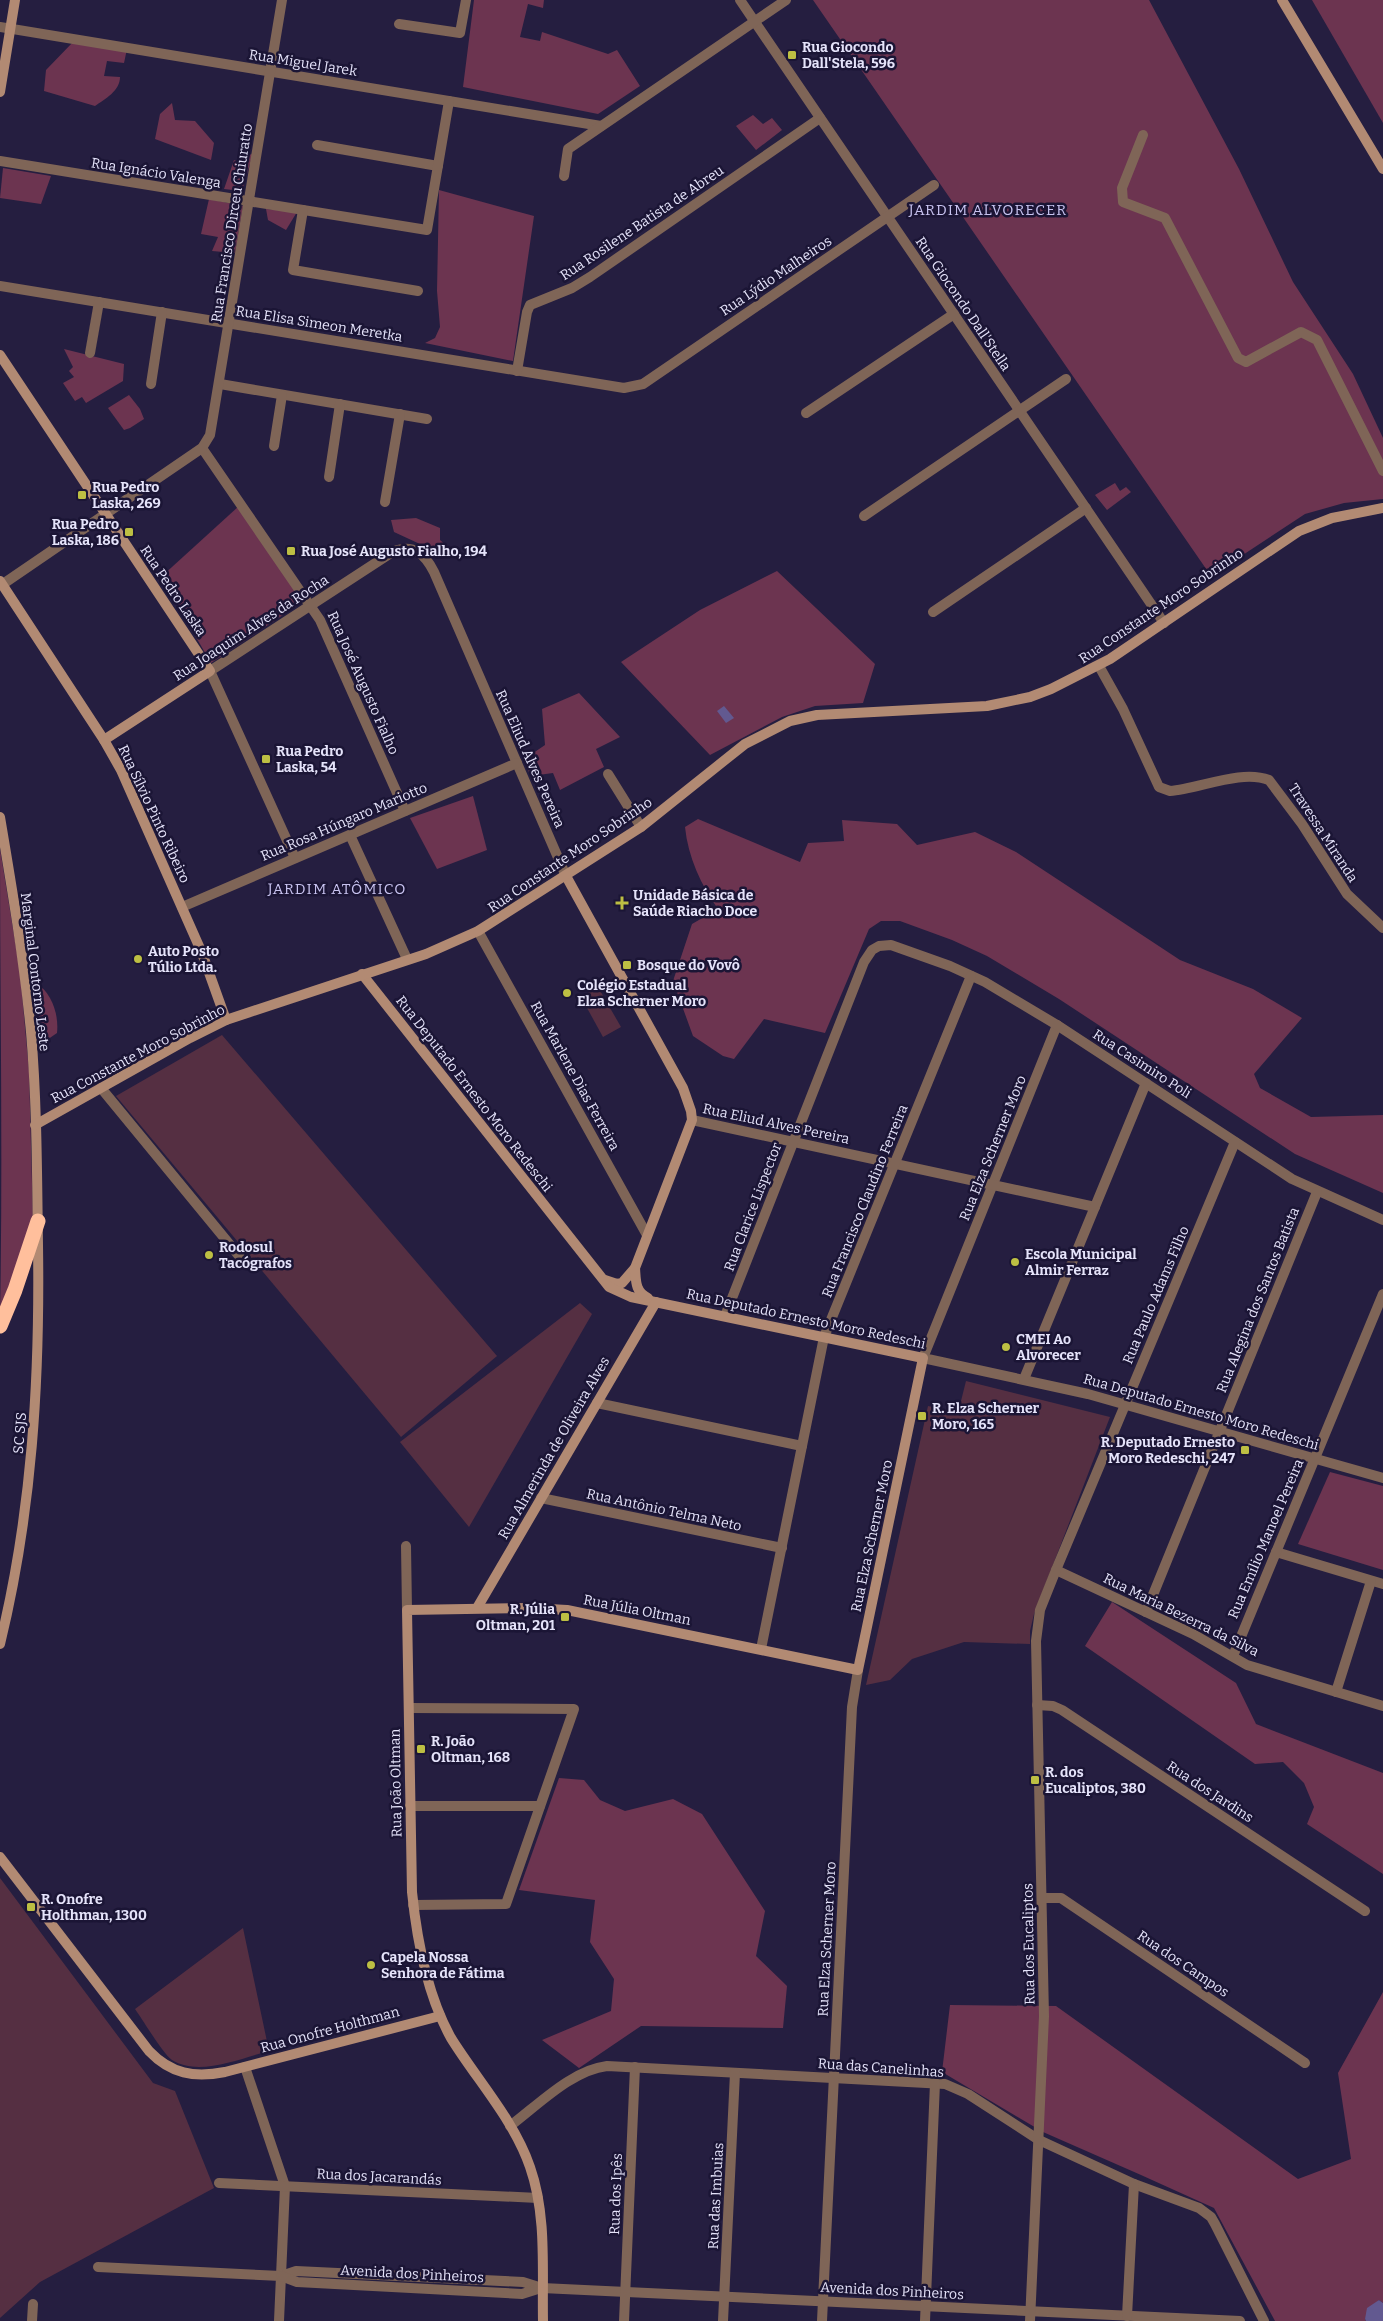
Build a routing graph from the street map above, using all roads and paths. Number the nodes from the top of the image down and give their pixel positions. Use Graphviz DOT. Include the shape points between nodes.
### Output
graph roads {
  1 [pos="15,0"];
  2 [pos="282,0"];
  3 [pos="466,0"];
  4 [pos="740,0"];
  5 [pos="786,0"];
  6 [pos="1282,0"];
  7 [pos="754,21"];
  8 [pos="399,24"];
  9 [pos="5,28"];
  10 [pos="271,72"];
  11 [pos="0,92"];
  12 [pos="449,101"];
  13 [pos="820,118"];
  14 [pos="601,126"];
  15 [pos="1143,135"];
  16 [pos="318,145"];
  17 [pos="0,161"];
  18 [pos="438,166"];
  19 [pos="1383,169"];
  20 [pos="564,176"];
  21 [pos="934,185"];
  22 [pos="250,202"];
  23 [pos="303,210"];
  24 [pos="887,216"];
  25 [pos="0,286"];
  26 [pos="418,290"];
  27 [pos="99,302"];
  28 [pos="162,312"];
  29 [pos="954,314"];
  30 [pos="230,323"];
  31 [pos="90,354"];
  32 [pos="0,355"];
  33 [pos="517,370"];
  34 [pos="1066,379"];
  35 [pos="151,384"];
  36 [pos="220,384"];
  37 [pos="633,388"];
  38 [pos="282,394"];
  39 [pos="340,404"];
  40 [pos="1019,411"];
  41 [pos="806,413"];
  42 [pos="400,414"];
  43 [pos="427,419"];
  44 [pos="274,446"];
  45 [pos="202,448"];
  46 [pos="1383,472"];
  47 [pos="329,477"];
  48 [pos="385,502"];
  49 [pos="1086,508"];
  50 [pos="1383,508"];
  51 [pos="106,514"];
  52 [pos="864,516"];
  53 [pos="416,550"];
  54 [pos="1,582"];
  55 [pos="311,605"];
  56 [pos="933,612"];
  57 [pos="1164,623"];
  58 [pos="1099,666"];
  59 [pos="210,671"];
  60 [pos="104,740"];
  61 [pos="517,763"];
  62 [pos="608,774"];
  63 [pos="405,811"];
  64 [pos="0,817"];
  65 [pos="642,827"];
  66 [pos="350,835"];
  67 [pos="295,858"];
  68 [pos="566,876"];
  69 [pos="182,907"];
  70 [pos="1383,928"];
  71 [pos="478,931"];
  72 [pos="879,946"];
  73 [pos="407,959"];
  74 [pos="362,974"];
  75 [pos="971,976"];
  76 [pos="226,1020"];
  77 [pos="1057,1025"];
  78 [pos="1146,1083"];
  79 [pos="101,1088"];
  80 [pos="692,1120"];
  81 [pos="35,1125"];
  82 [pos="793,1142"];
  83 [pos="1235,1142"];
  84 [pos="895,1164"];
  85 [pos="993,1185"];
  86 [pos="1317,1192"];
  87 [pos="1094,1207"];
  88 [pos="1383,1220"];
  89 [pos="38,1221"];
  90 [pos="647,1235"];
  91 [pos="240,1257"];
  92 [pos="635,1268"];
  93 [pos="600,1277"];
  94 [pos="1383,1294"];
  95 [pos="656,1302"];
  96 [pos="725,1316"];
  97 [pos="0,1326"];
  98 [pos="824,1337"];
  99 [pos="923,1358"];
  100 [pos="1024,1379"];
  101 [pos="597,1403"];
  102 [pos="1125,1405"];
  103 [pos="1220,1431"];
  104 [pos="802,1446"];
  105 [pos="1315,1458"];
  106 [pos="1383,1478"];
  107 [pos="541,1498"];
  108 [pos="406,1546"];
  109 [pos="782,1548"];
  110 [pos="1276,1552"];
  111 [pos="1056,1570"];
  112 [pos="1371,1581"];
  113 [pos="1383,1584"];
  114 [pos="477,1608"];
  115 [pos="407,1610"];
  116 [pos="1146,1612"];
  117 [pos="0,1644"];
  118 [pos="761,1649"];
  119 [pos="1232,1656"];
  120 [pos="858,1670"];
  121 [pos="1336,1692"];
  122 [pos="1037,1705"];
  123 [pos="1383,1706"];
  124 [pos="408,1708"];
  125 [pos="410,1806"];
  126 [pos="540,1806"];
  127 [pos="0,1857"];
  128 [pos="1042,1898"];
  129 [pos="413,1905"];
  130 [pos="1365,1911"];
  131 [pos="440,2016"];
  132 [pos="1305,2063"];
  133 [pos="245,2067"];
  134 [pos="635,2067"];
  135 [pos="735,2073"];
  136 [pos="834,2078"];
  137 [pos="935,2083"];
  138 [pos="510,2126"];
  139 [pos="1039,2140"];
  140 [pos="219,2183"];
  141 [pos="1134,2184"];
  142 [pos="285,2186"];
  143 [pos="538,2198"];
  144 [pos="98,2267"];
  145 [pos="281,2276"];
  146 [pos="542,2288"];
  147 [pos="626,2292"];
  148 [pos="724,2297"];
  149 [pos="823,2301"];
  150 [pos="33,2304"];
  151 [pos="926,2306"];
  152 [pos="1030,2316"];
  153 [pos="1127,2316"];
  154 [pos="32,2321"];
  155 [pos="279,2321"];
  156 [pos="544,2321"];
  157 [pos="624,2321"];
  158 [pos="723,2321"];
  159 [pos="822,2321"];
  160 [pos="925,2321"];
  161 [pos="1240,2321"];
  162 [pos="1264,2321"];
  1 -- 9 [label="street"];
  2 -- 10 [label="street, Rua Francisco Dirceu Chiuratto"];
  3 -- 8 [label="street" via="460,34"];
  4 -- 7 [label="street, Rua Giocondo Dall'Stella"];
  5 -- 7 [label="street"];
  6 -- 19 [label="street"];
  7 -- 13 [label="street, Rua Giocondo Dall'Stella"];
  7 -- 14 [label="street"];
  9 -- 10 [label="street, Rua Miguel Jarek"];
  9 -- 11 [label="street"];
  10 -- 12 [label="street, Rua Miguel Jarek"];
  10 -- 22 [label="street, Rua Francisco Dirceu Chiuratto"];
  12 -- 14 [label="street, Rua Miguel Jarek"];
  12 -- 18 [label="street"];
  13 -- 24 [label="street, Rua Giocondo Dall'Stella"];
  13 -- 33 [label="street, Rua Rosilene Batista de Abreu" via="590,277 530,305 526,312"];
  14 -- 20 [label="street" via="568,149"];
  15 -- 46 [label="street" via="1122,188 1123,202 1165,218 1238,358 1246,362 1301,332 1317,340"];
  16 -- 18 [label="street"];
  17 -- 22 [label="street, Rua Ignácio Valenga"];
  18 -- 23 [label="street, Rua Ignácio Valenga" via="427,230"];
  21 -- 24 [label="street, Rua Lýdio Malheiros"];
  22 -- 23 [label="street, Rua Ignácio Valenga"];
  22 -- 30 [label="street, Rua Francisco Dirceu Chiuratto"];
  23 -- 26 [label="street" via="294,270"];
  24 -- 29 [label="street, Rua Giocondo Dall'Stella"];
  24 -- 37 [label="street, Rua Lýdio Malheiros"];
  25 -- 27 [label="street, Rua Elisa Simeon Meretka"];
  27 -- 28 [label="street, Rua Elisa Simeon Meretka"];
  27 -- 31 [label="street"];
  28 -- 30 [label="street, Rua Elisa Simeon Meretka"];
  28 -- 35 [label="street"];
  29 -- 40 [label="street, Rua Giocondo Dall'Stella"];
  29 -- 41 [label="street"];
  30 -- 33 [label="street, Rua Elisa Simeon Meretka"];
  30 -- 36 [label="street, Rua Francisco Dirceu Chiuratto"];
  32 -- 51 [label="street, Rua Pedro Laska"];
  33 -- 37 [label="street, Rua Elisa Simeon Meretka"];
  34 -- 40 [label="street"];
  36 -- 38 [label="street"];
  36 -- 45 [label="street, Rua Francisco Dirceu Chiuratto" via="213,426"];
  38 -- 39 [label="street"];
  38 -- 44 [label="street"];
  39 -- 42 [label="street"];
  39 -- 47 [label="street"];
  40 -- 49 [label="street, Rua Giocondo Dall'Stella"];
  40 -- 52 [label="street"];
  42 -- 43 [label="street"];
  42 -- 48 [label="street"];
  45 -- 51 [label="street"];
  45 -- 55 [label="street, Rua José Augusto Fialho"];
  49 -- 56 [label="street"];
  49 -- 57 [label="street, Rua Giocondo Dall'Stella"];
  50 -- 57 [label="street, Rua Constante Moro Sobrinho" via="1340,516 1299,531"];
  51 -- 54 [label="street"];
  51 -- 59 [label="street, Rua Pedro Laska"];
  53 -- 55 [label="street, Rua Joaquim Alves da Rocha" via="394,550"];
  53 -- 61 [label="street, Rua Eliud Alves Pereira" via="434,572"];
  54 -- 60 [label="street, Rua Sílvio Pinto Ribeiro"];
  55 -- 59 [label="street, Rua Joaquim Alves da Rocha"];
  55 -- 63 [label="street, Rua José Augusto Fialho" via="329,637"];
  57 -- 58 [label="street, Rua Constante Moro Sobrinho"];
  58 -- 65 [label="street, Rua Constante Moro Sobrinho" via="1051,689 1010,702 823,715 790,721 745,744"];
  58 -- 70 [label="street, Travessa Miranda" via="1159,787 1170,791 1241,777 1269,780 1347,894"];
  59 -- 60 [label="street, Rua Joaquim Alves da Rocha"];
  59 -- 67 [label="street, Rua Pedro Laska"];
  60 -- 69 [label="street, Rua Sílvio Pinto Ribeiro" via="121,770"];
  61 -- 63 [label="street, Rua Rosa Húngaro Mariotto"];
  61 -- 68 [label="street, Rua Eliud Alves Pereira"];
  62 -- 65 [label="street"];
  63 -- 66 [label="street, Rua Rosa Húngaro Mariotto"];
  64 -- 81 [label="street, Marginal Contorno Leste" via="26,981"];
  65 -- 68 [label="street, Rua Constante Moro Sobrinho"];
  66 -- 67 [label="street, Rua Rosa Húngaro Mariotto"];
  66 -- 73 [label="street"];
  67 -- 69 [label="street, Rua Rosa Húngaro Mariotto"];
  68 -- 71 [label="street, Rua Constante Moro Sobrinho"];
  68 -- 80 [label="street, Rua Eliud Alves Pereira" via="683,1088"];
  69 -- 76 [label="street, Rua Sílvio Pinto Ribeiro"];
  71 -- 73 [label="street, Rua Constante Moro Sobrinho"];
  71 -- 90 [label="street, Rua Marlene Dias Ferreira"];
  72 -- 75 [label="street, Rua Casimiro Poli" via="906,949"];
  72 -- 82 [label="street, Rua Clarice Lispector" via="864,962"];
  73 -- 74 [label="street, Rua Constante Moro Sobrinho"];
  74 -- 76 [label="street, Rua Constante Moro Sobrinho"];
  74 -- 93 [label="street, Rua Deputado Ernesto Moro Redeschi"];
  75 -- 77 [label="street, Rua Casimiro Poli"];
  75 -- 84 [label="street, Rua Francisco Claudino Ferreira"];
  76 -- 79 [label="street, Rua Constante Moro Sobrinho"];
  77 -- 78 [label="street, Rua Casimiro Poli"];
  77 -- 85 [label="street, Rua Elza Scherner Moro"];
  78 -- 83 [label="street, Rua Casimiro Poli"];
  78 -- 87 [label="street"];
  79 -- 81 [label="street, Rua Constante Moro Sobrinho"];
  79 -- 91 [label="street"];
  80 -- 82 [label="street, Rua Eliud Alves Pereira"];
  80 -- 90 [label="street"];
  81 -- 89 [label="street, Marginal Contorno Leste"];
  82 -- 84 [label="street, Rua Eliud Alves Pereira"];
  82 -- 96 [label="street, Rua Clarice Lispector"];
  83 -- 86 [label="street, Rua Casimiro Poli"];
  83 -- 102 [label="street, Rua Paulo Adams Filho"];
  84 -- 85 [label="street, Rua Eliud Alves Pereira"];
  84 -- 98 [label="street, Rua Francisco Claudino Ferreira"];
  85 -- 87 [label="street, Rua Eliud Alves Pereira"];
  85 -- 99 [label="street, Rua Elza Scherner Moro"];
  86 -- 88 [label="street, Rua Casimiro Poli"];
  86 -- 103 [label="street, Rua Alegina dos Santos Batista"];
  87 -- 100 [label="street"];
  89 -- 97 [label="highway"];
  89 -- 117 [label="street, SC SJS" via="38,1356 32,1449"];
  90 -- 92 [label="street"];
  92 -- 93 [label="street" via="622,1283"];
  92 -- 95 [label="street" via="639,1292"];
  93 -- 95 [label="street, Rua Deputado Ernesto Moro Redeschi" via="620,1293"];
  94 -- 105 [label="street, Rua Emílio Manoel Pereira"];
  95 -- 96 [label="street, Rua Deputado Ernesto Moro Redeschi"];
  95 -- 101 [label="street, Rua Almerinda de Oliveira Alves"];
  96 -- 98 [label="street, Rua Deputado Ernesto Moro Redeschi"];
  98 -- 99 [label="street, Rua Deputado Ernesto Moro Redeschi"];
  98 -- 104 [label="street, Rua Francisco Claudino Ferreira"];
  99 -- 100 [label="street, Rua Deputado Ernesto Moro Redeschi"];
  99 -- 120 [label="street, Rua Elza Scherner Moro"];
  100 -- 102 [label="street, Rua Deputado Ernesto Moro Redeschi"];
  101 -- 104 [label="street"];
  101 -- 107 [label="street, Rua Almerinda de Oliveira Alves"];
  102 -- 103 [label="street, Rua Deputado Ernesto Moro Redeschi"];
  102 -- 111 [label="street, Rua Paulo Adams Filho"];
  103 -- 105 [label="street, Rua Deputado Ernesto Moro Redeschi"];
  103 -- 116 [label="street, Rua Alegina dos Santos Batista"];
  104 -- 109 [label="street, Rua Francisco Claudino Ferreira"];
  105 -- 106 [label="street, Rua Deputado Ernesto Moro Redeschi"];
  105 -- 110 [label="street, Rua Emílio Manoel Pereira"];
  107 -- 109 [label="street, Rua Antônio Telma Neto"];
  107 -- 114 [label="street, Rua Almerinda de Oliveira Alves"];
  108 -- 115 [label="street, Rua João Oltman"];
  109 -- 118 [label="street, Rua Francisco Claudino Ferreira"];
  110 -- 112 [label="street"];
  110 -- 119 [label="street, Rua Emílio Manoel Pereira"];
  111 -- 116 [label="street, Rua Maria Bezerra da Silva"];
  111 -- 122 [label="street, Rua dos Eucaliptos" via="1037,1620"];
  112 -- 113 [label="street"];
  112 -- 121 [label="street"];
  114 -- 115 [label="street, Rua Júlia Oltman"];
  114 -- 118 [label="street, Rua Júlia Oltman" via="567,1610"];
  115 -- 124 [label="street, Rua João Oltman"];
  116 -- 119 [label="street, Rua Maria Bezerra da Silva"];
  118 -- 120 [label="street, Rua Júlia Oltman"];
  119 -- 121 [label="street, Rua Maria Bezerra da Silva" via="1247,1665"];
  120 -- 136 [label="street, Rua Elza Scherner Moro" via="852,1706"];
  121 -- 123 [label="street, Rua Maria Bezerra da Silva"];
  122 -- 128 [label="street, Rua dos Eucaliptos"];
  122 -- 130 [label="street, Rua dos Jardins" via="1062,1710"];
  124 -- 125 [label="street, Rua João Oltman"];
  124 -- 126 [label="street" via="574,1709"];
  125 -- 126 [label="street"];
  125 -- 129 [label="street, Rua João Oltman"];
  126 -- 129 [label="street" via="506,1904"];
  127 -- 133 [label="street, Rua Onofre Holthman" via="156,2059 188,2075 211,2075"];
  128 -- 132 [label="street, Rua dos Campos" via="1061,1898"];
  128 -- 139 [label="street, Rua dos Eucaliptos" via="1044,2016"];
  129 -- 131 [label="street, Rua João Oltman" via="426,1970"];
  131 -- 133 [label="street, Rua Onofre Holthman"];
  131 -- 138 [label="street"];
  133 -- 142 [label="street"];
  134 -- 135 [label="street, Rua das Canelinhas"];
  134 -- 138 [label="street, Rua das Canelinhas" via="607,2066 585,2071"];
  134 -- 147 [label="street, Rua dos Ipês"];
  135 -- 136 [label="street, Rua das Canelinhas"];
  135 -- 148 [label="street, Rua das Imbuias"];
  136 -- 137 [label="street, Rua das Canelinhas"];
  136 -- 149 [label="street, Rua Elza Scherner Moro"];
  137 -- 139 [label="street, Rua das Canelinhas" via="968,2094"];
  137 -- 151 [label="street"];
  138 -- 143 [label="street" via="530,2165"];
  139 -- 141 [label="street, Rua das Canelinhas"];
  139 -- 152 [label="street, Rua dos Eucaliptos"];
  140 -- 142 [label="street, Rua dos Jacarandás"];
  141 -- 153 [label="street"];
  141 -- 162 [label="street, Rua das Canelinhas" via="1199,2208 1210,2217"];
  142 -- 143 [label="street, Rua dos Jacarandás"];
  142 -- 145 [label="street"];
  143 -- 146 [label="street"];
  144 -- 145 [label="street, Avenida dos Pinheiros"];
  145 -- 146 [label="street, Avenida dos Pinheiros" via="297,2282 522,2294"];
  145 -- 155 [label="street"];
  146 -- 147 [label="street, Avenida dos Pinheiros"];
  146 -- 156 [label="street"];
  147 -- 148 [label="street, Avenida dos Pinheiros"];
  147 -- 157 [label="street, Rua dos Ipês"];
  148 -- 149 [label="street, Avenida dos Pinheiros"];
  148 -- 158 [label="street, Rua das Imbuias"];
  149 -- 151 [label="street, Avenida dos Pinheiros"];
  149 -- 159 [label="street, Rua Elza Scherner Moro"];
  150 -- 154 [label="street"];
  151 -- 152 [label="street, Avenida dos Pinheiros"];
  151 -- 160 [label="street"];
  152 -- 153 [label="street, Avenida dos Pinheiros"];
  153 -- 161 [label="street, Avenida dos Pinheiros"];
}
